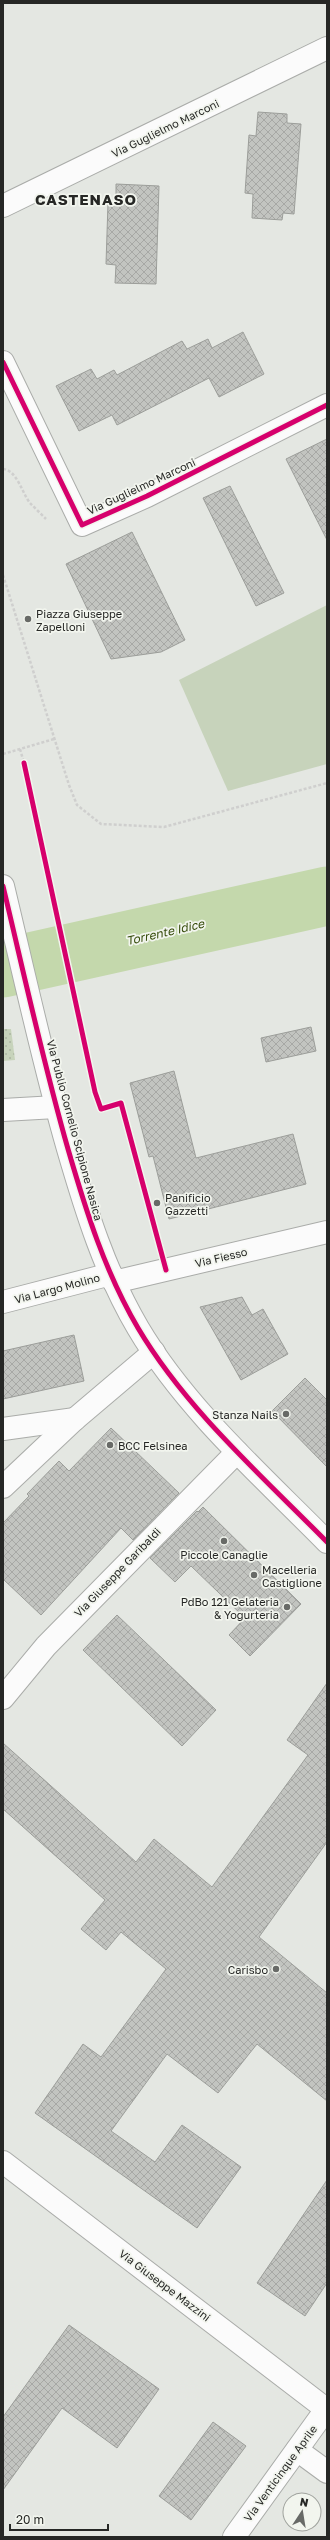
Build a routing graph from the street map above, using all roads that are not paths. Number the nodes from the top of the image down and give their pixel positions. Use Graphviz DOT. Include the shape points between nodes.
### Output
graph roads {
  1 [pos="327,48"];
  2 [pos="3,206"];
  3 [pos="3,362"];
  4 [pos="327,405"];
  5 [pos="3,886"];
  6 [pos="55,1100"];
  7 [pos="3,1110"];
  8 [pos="327,1232"];
  9 [pos="113,1278"];
  10 [pos="3,1302"];
  11 [pos="154,1352"];
  12 [pos="75,1418"];
  13 [pos="3,1429"];
  14 [pos="237,1452"];
  15 [pos="3,1488"];
  16 [pos="327,1542"];
  17 [pos="3,1698"];
  18 [pos="3,2162"];
  19 [pos="327,2409"];
  20 [pos="297,2450"];
  21 [pos="327,2472"];
  22 [pos="234,2537"];
  1 -- 2 [label="street, Via Guglielmo Marconi"];
  3 -- 4 [label="street, Via Guglielmo Marconi" via="82,525 147,496"];
  5 -- 6 [label="street, Via Publio Cornelio Scipione Nasica"];
  6 -- 7 [label="street"];
  6 -- 9 [label="street, Via Publio Cornelio Scipione Nasica" via="90,1223"];
  8 -- 9 [label="street, Via Fiesso"];
  9 -- 10 [label="street, Via Largo Molino"];
  9 -- 11 [label="street, Via Publio Cornelio Scipione Nasica" via="138,1328"];
  11 -- 12 [label="street"];
  11 -- 14 [label="street, Via Publio Cornelio Scipione Nasica"];
  12 -- 13 [label="street"];
  12 -- 15 [label="street"];
  14 -- 16 [label="street, Via Publio Cornelio Scipione Nasica"];
  14 -- 17 [label="street, Via Giuseppe Garibaldi" via="46,1646"];
  18 -- 19 [label="street, Via Giuseppe Mazzini"];
  19 -- 20 [label="street, Via Venticinque Aprile"];
  20 -- 21 [label="street"];
  20 -- 22 [label="street, Via Venticinque Aprile"];
}
